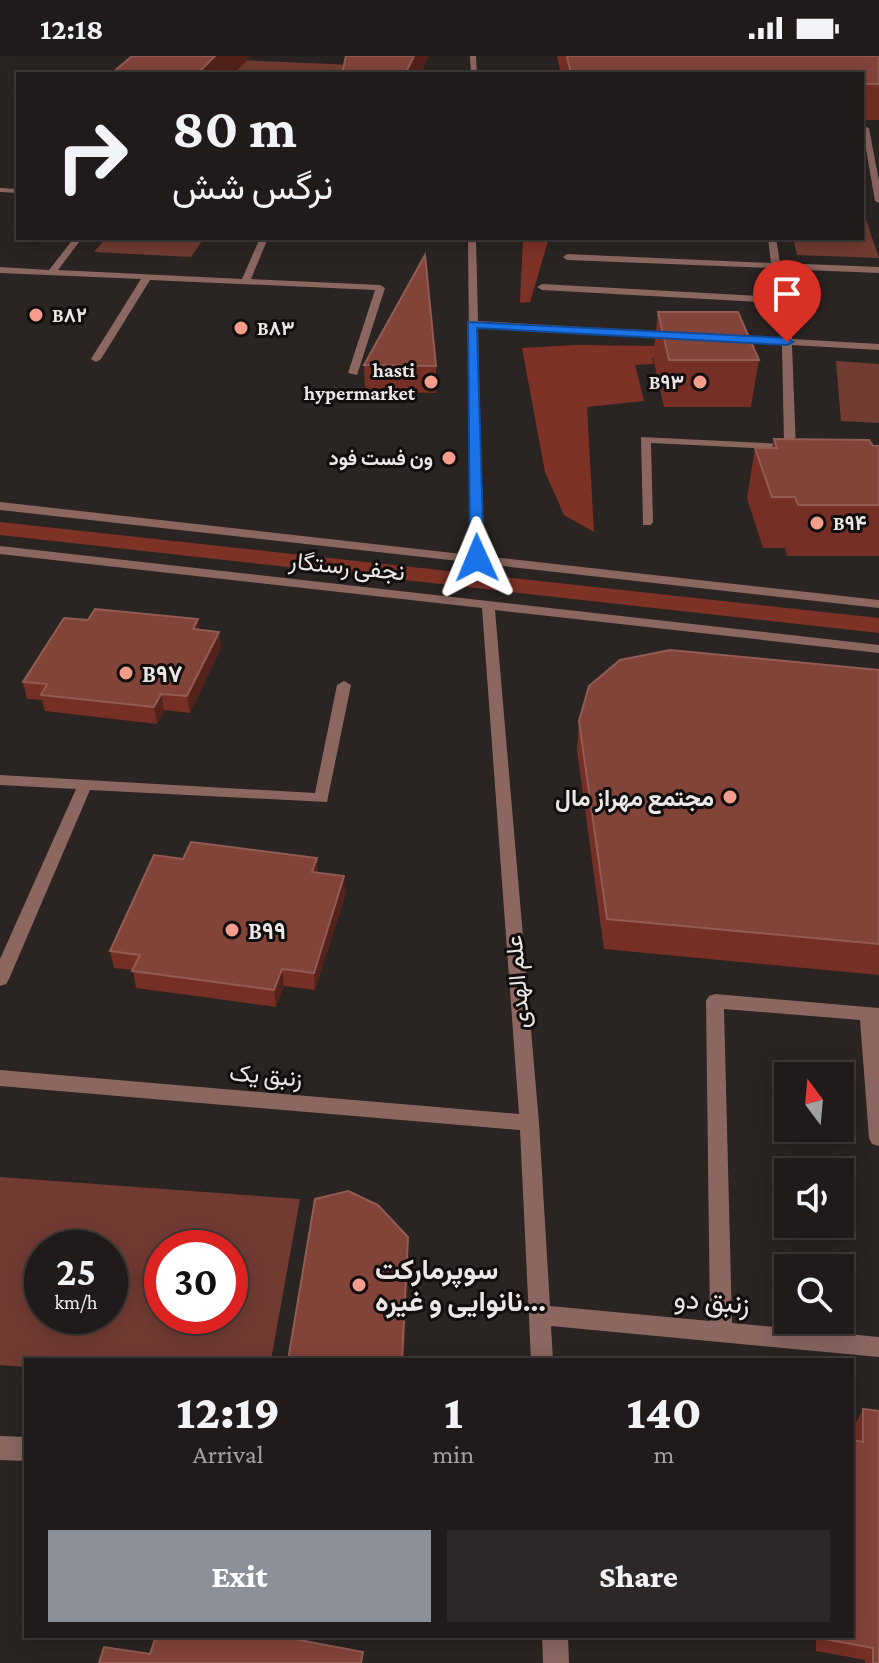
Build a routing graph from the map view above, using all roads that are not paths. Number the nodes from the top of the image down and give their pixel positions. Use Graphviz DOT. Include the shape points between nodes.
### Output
graph roads {
  1 [pos="864,128"];
  2 [pos="878,198"];
  3 [pos="76,240"];
  4 [pos="263,240"];
  5 [pos="472,240"];
  6 [pos="772,240"];
  7 [pos="567,257"];
  8 [pos="776,267"];
  9 [pos="0,270"];
  10 [pos="879,270"];
  11 [pos="50,274"];
  12 [pos="147,277"];
  13 [pos="246,280"];
  14 [pos="542,287"];
  15 [pos="781,300"];
  16 [pos="472,324"];
  17 [pos="685,336"];
  18 [pos="714,338"];
  19 [pos="787,342"];
  20 [pos="879,347"];
  21 [pos="96,359"];
  22 [pos="353,373"];
  23 [pos="790,448"];
  24 [pos="805,449"];
  25 [pos="0,506"];
  26 [pos="647,522"];
  27 [pos="0,550"];
  28 [pos="477,558"];
  29 [pos="488,604"];
  30 [pos="879,604"];
  31 [pos="879,649"];
  32 [pos="344,685"];
  33 [pos="0,780"];
  34 [pos="85,785"];
  35 [pos="0,979"];
  36 [pos="874,1015"];
  37 [pos="0,1078"];
  38 [pos="529,1123"];
  39 [pos="879,1138"];
  40 [pos="540,1315"];
  41 [pos="721,1332"];
  42 [pos="879,1347"];
  43 [pos="542,1358"];
  44 [pos="0,1448"];
  45 [pos="24,1449"];
  46 [pos="555,1638"];
  47 [pos="556,1663"];
  1 -- 2 [label="street"];
  3 -- 11 [label="street"];
  4 -- 13 [label="street"];
  5 -- 16 [label="street"];
  6 -- 8 [label="street"];
  7 -- 8 [label="street"];
  8 -- 10 [label="street"];
  8 -- 15 [label="street"];
  9 -- 11 [label="street"];
  11 -- 12 [label="street"];
  12 -- 13 [label="street"];
  12 -- 21 [label="street"];
  13 -- 22 [label="street" via="380,288"];
  14 -- 15 [label="street"];
  15 -- 19 [label="street"];
  16 -- 17 [label="street"];
  16 -- 28 [label="street"];
  18 -- 19 [label="street"];
  19 -- 20 [label="street"];
  19 -- 23 [label="street"];
  23 -- 24 [label="street"];
  23 -- 26 [label="street" via="645,439"];
  25 -- 28 [label="street, نجفی رستگار"];
  27 -- 29 [label="street, نجفی رستگار"];
  28 -- 30 [label="street, نجفی رستگار"];
  29 -- 31 [label="street, نجفی رستگار"];
  29 -- 38 [label="street, علم الهدی"];
  32 -- 34 [label="street" via="322,798"];
  33 -- 34 [label="street"];
  34 -- 35 [label="street"];
  36 -- 39 [label="street"];
  36 -- 41 [label="street" via="715,1001"];
  37 -- 38 [label="street, زنبق یک"];
  38 -- 40 [label="street, علم الهدی"];
  40 -- 41 [label="street, زنبق دو"];
  40 -- 43 [label="street, علم الهدی"];
  41 -- 42 [label="street, زنبق دو"];
  44 -- 45 [label="street"];
  46 -- 47 [label="street"];
}
